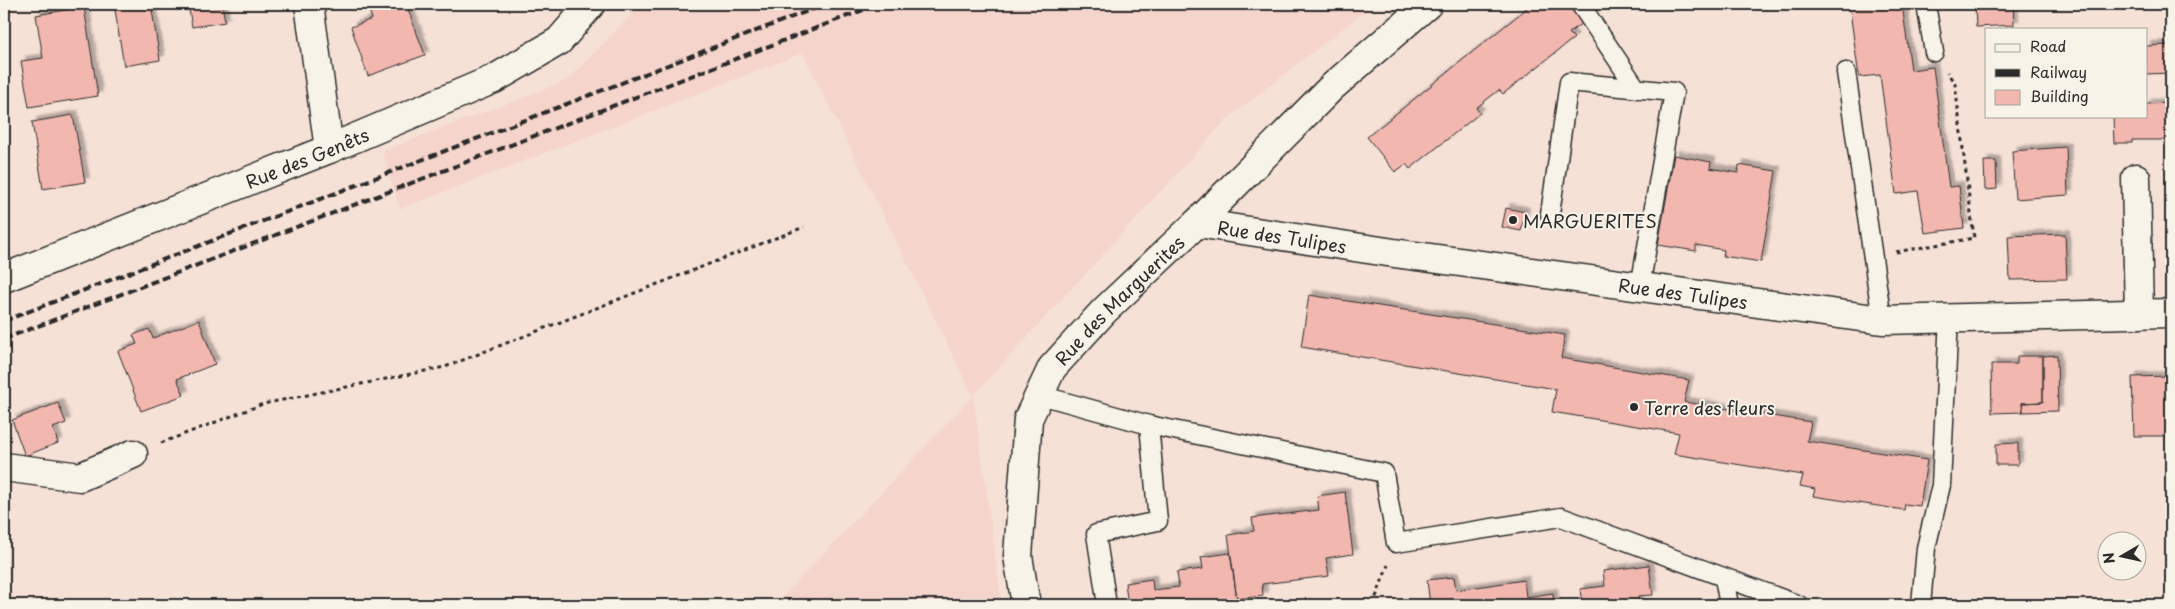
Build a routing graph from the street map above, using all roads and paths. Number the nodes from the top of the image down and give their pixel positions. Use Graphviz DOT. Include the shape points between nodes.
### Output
graph roads {
  1 [pos="309,4"];
  2 [pos="591,4"];
  3 [pos="1428,4"];
  4 [pos="1580,4"];
  5 [pos="1926,4"];
  6 [pos="1934,52"];
  7 [pos="1846,72"];
  8 [pos="1637,88"];
  9 [pos="329,149"];
  10 [pos="2136,178"];
  11 [pos="1550,214"];
  12 [pos="1198,223"];
  13 [pos="804,227"];
  14 [pos="1873,256"];
  15 [pos="4,278"];
  16 [pos="1640,287"];
  17 [pos="2171,313"];
  18 [pos="2139,314"];
  19 [pos="1949,317"];
  20 [pos="1882,320"];
  21 [pos="1040,395"];
  22 [pos="1149,426"];
  23 [pos="133,454"];
  24 [pos="4,467"];
  25 [pos="1396,543"];
  26 [pos="1724,578"];
  27 [pos="1026,605"];
  28 [pos="1106,605"];
  29 [pos="1373,605"];
  30 [pos="1729,605"];
  31 [pos="1799,605"];
  32 [pos="1921,605"];
  1 -- 9 [label="street"];
  2 -- 9 [label="street, Rue des Genêts" via="559,41 494,78"];
  3 -- 12 [label="street, Rue des Marguerites" via="1332,87"];
  4 -- 8 [label="lane"];
  5 -- 6 [label="lane"];
  6 -- 14 [label="path" via="1955,84 1974,238"];
  7 -- 14 [label="lane"];
  8 -- 11 [label="lane" via="1569,82"];
  8 -- 16 [label="lane" via="1674,92"];
  9 -- 15 [label="street, Rue des Genêts"];
  10 -- 18 [label="street"];
  12 -- 16 [label="street, Rue des Tulipes"];
  12 -- 21 [label="street, Rue des Marguerites" via="1091,325 1052,368"];
  13 -- 23 [label="path" via="445,367 263,404"];
  14 -- 20 [label="lane"];
  16 -- 20 [label="street, Rue des Tulipes"];
  17 -- 18 [label="street, Rue des Tulipes"];
  18 -- 19 [label="street, Rue des Tulipes"];
  19 -- 20 [label="street, Rue des Tulipes"];
  19 -- 32 [label="lane" via="1942,485 1926,548"];
  21 -- 22 [label="lane"];
  21 -- 27 [label="street, Rue des Marguerites" via="1028,419 1018,556"];
  22 -- 25 [label="lane" via="1384,474"];
  22 -- 28 [label="lane" via="1158,521 1096,534"];
  23 -- 24 [label="street" via="80,477"];
  25 -- 26 [label="lane" via="1561,517"];
  25 -- 29 [label="path"];
  26 -- 30 [label="lane"];
  26 -- 31 [label="lane"];
}
